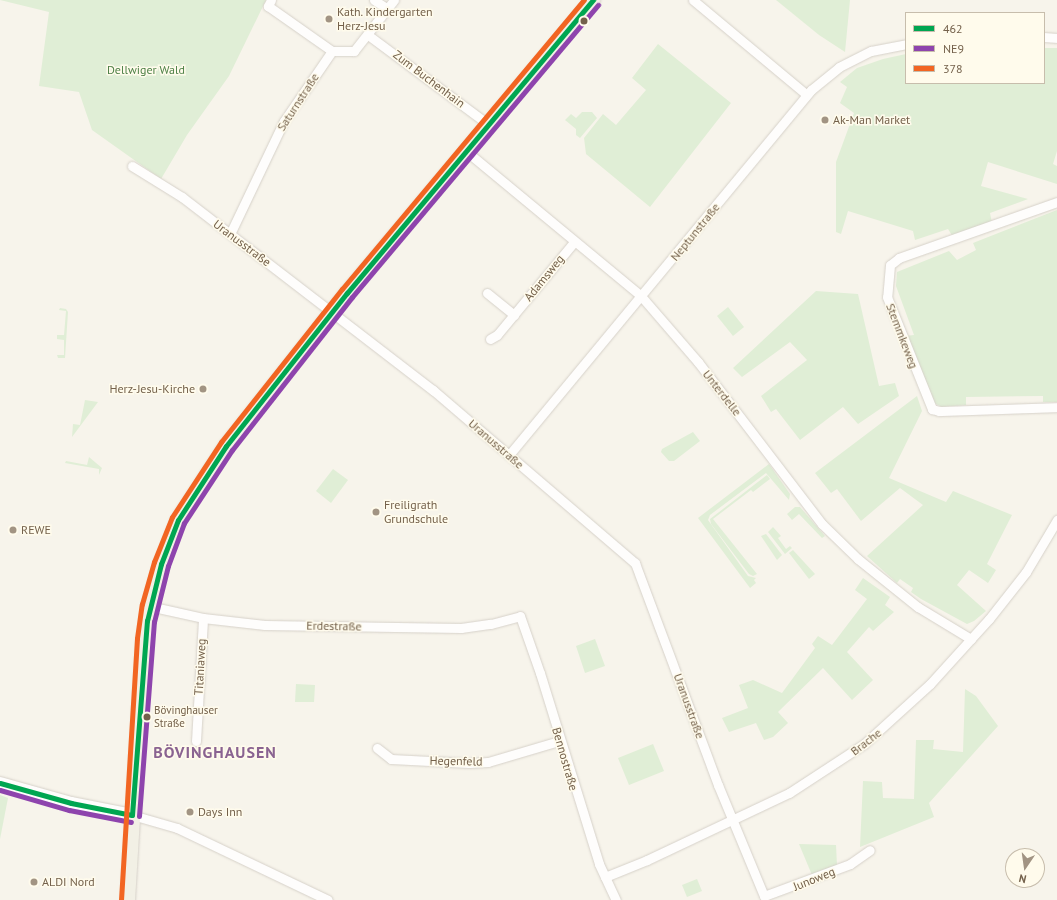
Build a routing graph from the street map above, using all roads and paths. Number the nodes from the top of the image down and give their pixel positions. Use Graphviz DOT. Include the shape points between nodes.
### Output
graph roads {
  1 [pos="272,0"];
  2 [pos="374,0"];
  3 [pos="394,0"];
  4 [pos="593,0"];
  5 [pos="692,0"];
  6 [pos="388,9"];
  7 [pos="368,34"];
  8 [pos="1045,37"];
  9 [pos="1057,38"];
  10 [pos="905,44"];
  11 [pos="332,51"];
  12 [pos="807,95"];
  13 [pos="488,124"];
  14 [pos="466,151"];
  15 [pos="132,166"];
  16 [pos="1057,202"];
  17 [pos="230,234"];
  18 [pos="574,242"];
  19 [pos="487,293"];
  20 [pos="641,296"];
  21 [pos="333,312"];
  22 [pos="514,315"];
  23 [pos="490,339"];
  24 [pos="1057,407"];
  25 [pos="509,455"];
  26 [pos="1057,520"];
  27 [pos="149,606"];
  28 [pos="520,616"];
  29 [pos="203,618"];
  30 [pos="971,639"];
  31 [pos="196,741"];
  32 [pos="559,741"];
  33 [pos="377,748"];
  34 [pos="0,783"];
  35 [pos="132,815"];
  36 [pos="732,821"];
  37 [pos="870,850"];
  38 [pos="605,877"];
  39 [pos="128,900"];
  40 [pos="328,900"];
  41 [pos="616,900"];
  1 -- 11 [label="street" via="268,6"];
  2 -- 6 [label="street"];
  3 -- 6 [label="street"];
  4 -- 13 [label="main road"];
  5 -- 12 [label="street"];
  6 -- 7 [label="street"];
  7 -- 11 [label="street" via="354,51"];
  7 -- 13 [label="street, Zum Buchenhain"];
  8 -- 9 [label="street"];
  10 -- 12 [label="street, Neptunstraße" via="871,51 840,67"];
  11 -- 17 [label="street, Saturnstraße" via="284,121"];
  12 -- 20 [label="street, Neptunstraße"];
  13 -- 14 [label="main road"];
  14 -- 18 [label="street, Unterdelle"];
  14 -- 21 [label="main road"];
  15 -- 17 [label="street, Uranusstraße" via="182,197"];
  16 -- 24 [label="street, Stemmkeweg" via="898,258 890,266 887,297 932,409 938,411"];
  17 -- 21 [label="street, Uranusstraße"];
  18 -- 20 [label="street, Unterdelle"];
  18 -- 22 [label="street, Adamsweg"];
  19 -- 22 [label="street"];
  20 -- 25 [label="street, Neptunstraße"];
  20 -- 30 [label="street, Unterdelle" via="698,362 822,524 878,578 918,607"];
  21 -- 25 [label="street, Uranusstraße" via="433,390"];
  21 -- 27 [label="main road" via="226,446 198,486 169,542"];
  22 -- 23 [label="street, Adamsweg" via="498,335"];
  25 -- 36 [label="street, Uranusstraße" via="634,562"];
  26 -- 30 [label="street, Brache" via="1010,593"];
  27 -- 29 [label="street, Erdestraße"];
  27 -- 35 [label="main road" via="141,676"];
  28 -- 29 [label="street, Erdestraße" via="491,624 429,628 265,625"];
  28 -- 32 [label="street, Bennostraße" via="540,673"];
  29 -- 31 [label="street, Titaniaweg"];
  30 -- 36 [label="street, Brache" via="930,684 864,744 810,781"];
  32 -- 33 [label="street, Hegenfeld" via="488,762 469,763 391,759"];
  32 -- 38 [label="street, Bennostraße"];
  34 -- 35 [label="main road" via="71,803"];
  35 -- 39 [label="main road"];
  35 -- 40 [label="street" via="177,828"];
  36 -- 37 [label="street, Junoweg" via="764,896 850,864"];
  36 -- 38 [label="street, Brache"];
  38 -- 41 [label="street, Bennostraße"];
}
